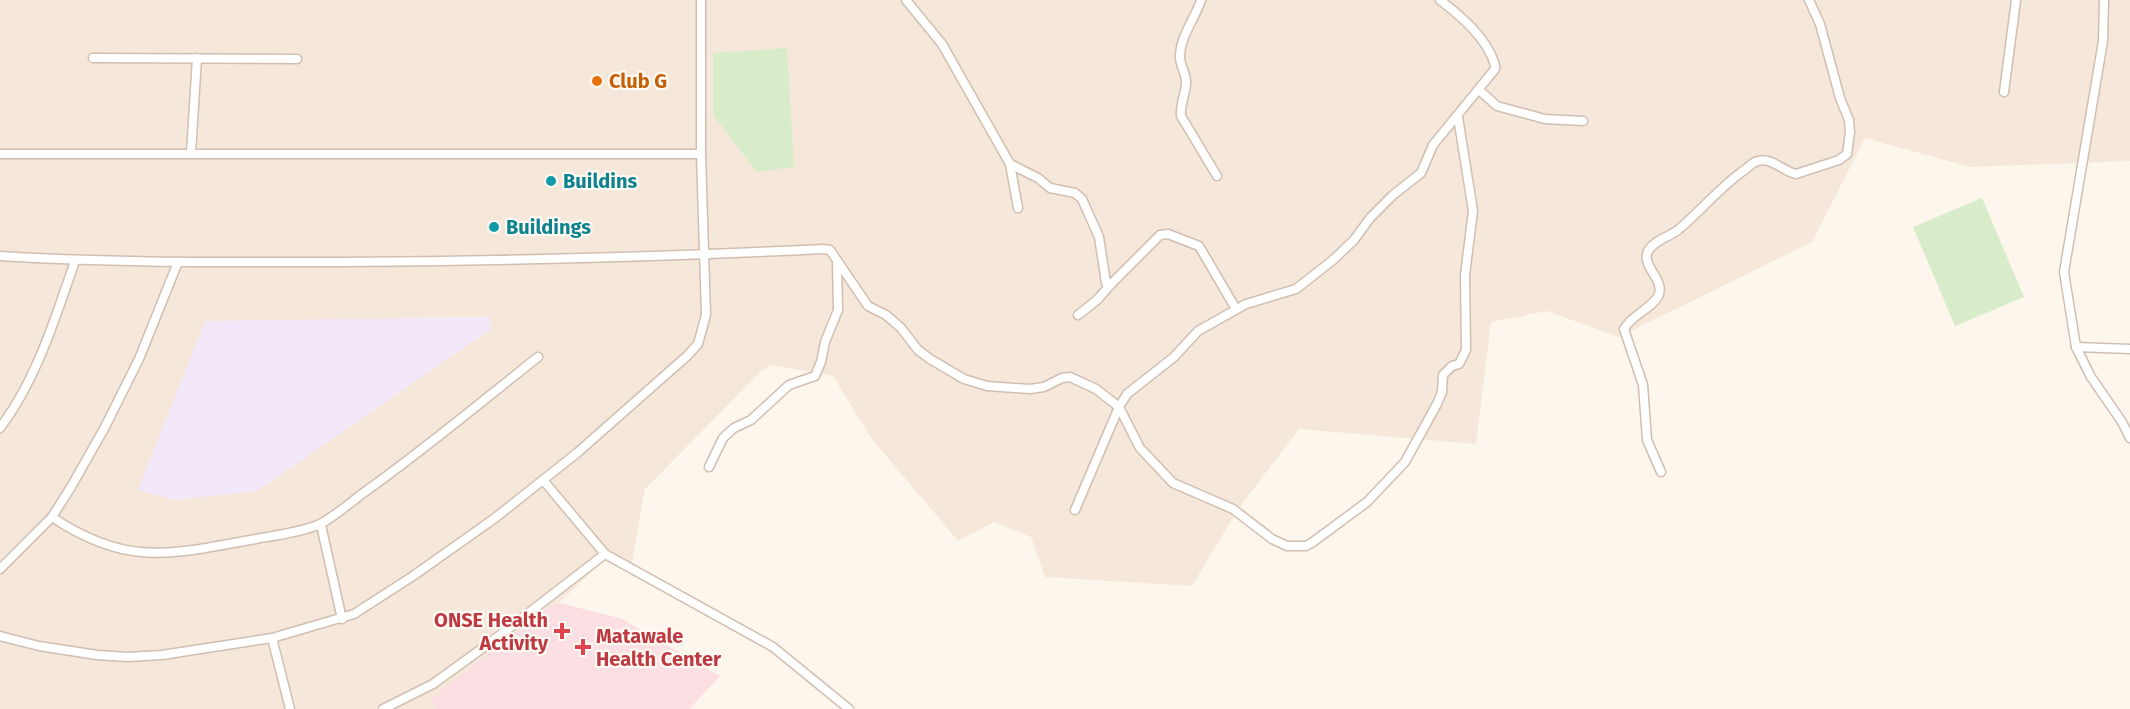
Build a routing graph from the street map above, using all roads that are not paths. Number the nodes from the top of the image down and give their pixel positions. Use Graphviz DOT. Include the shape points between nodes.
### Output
graph roads {
  1 [pos="701,0"];
  2 [pos="906,0"];
  3 [pos="1201,0"];
  4 [pos="1440,0"];
  5 [pos="1809,0"];
  6 [pos="2016,0"];
  7 [pos="2104,0"];
  8 [pos="93,58"];
  9 [pos="197,58"];
  10 [pos="297,59"];
  11 [pos="1479,90"];
  12 [pos="2004,92"];
  13 [pos="1458,117"];
  14 [pos="1583,121"];
  15 [pos="191,153"];
  16 [pos="0,154"];
  17 [pos="701,154"];
  18 [pos="1010,164"];
  19 [pos="1217,176"];
  20 [pos="1018,208"];
  21 [pos="705,255"];
  22 [pos="0,256"];
  23 [pos="837,260"];
  24 [pos="75,261"];
  25 [pos="178,262"];
  26 [pos="1112,283"];
  27 [pos="1236,309"];
  28 [pos="1078,315"];
  29 [pos="2076,346"];
  30 [pos="2130,348"];
  31 [pos="538,357"];
  32 [pos="1119,407"];
  33 [pos="0,428"];
  34 [pos="2130,438"];
  35 [pos="709,467"];
  36 [pos="1661,472"];
  37 [pos="543,480"];
  38 [pos="1075,510"];
  39 [pos="52,517"];
  40 [pos="321,525"];
  41 [pos="605,554"];
  42 [pos="0,569"];
  43 [pos="342,619"];
  44 [pos="0,636"];
  45 [pos="272,638"];
  46 [pos="290,709"];
  47 [pos="383,709"];
  48 [pos="849,709"];
  1 -- 17 [label="street"];
  2 -- 18 [label="street" via="942,44"];
  3 -- 19 [label="street" via="1181,52 1186,81 1180,109"];
  4 -- 11 [label="street" via="1462,17 1494,61 1495,69"];
  5 -- 36 [label="street" via="1849,120 1847,154 1796,174 1766,160 1754,162 1649,250 1648,264 1660,293 1624,329 1643,385 1647,441"];
  6 -- 12 [label="street"];
  7 -- 29 [label="street" via="2103,41 2064,272"];
  8 -- 9 [label="street"];
  9 -- 10 [label="street"];
  9 -- 15 [label="street"];
  11 -- 13 [label="street"];
  11 -- 14 [label="street" via="1497,106 1545,119"];
  13 -- 27 [label="street" via="1433,145 1421,173 1393,195 1333,260 1296,289"];
  13 -- 32 [label="street" via="1473,211 1465,275 1466,350 1459,364 1443,375 1437,404 1405,462 1367,502 1313,542 1287,546 1233,509 1173,483 1140,448"];
  15 -- 16 [label="street"];
  15 -- 17 [label="street"];
  17 -- 21 [label="street"];
  18 -- 20 [label="street"];
  18 -- 26 [label="street" via="1050,188 1075,193 1082,199 1099,237 1104,281"];
  21 -- 23 [label="street" via="822,249 830,250"];
  21 -- 25 [label="street"];
  21 -- 37 [label="street" via="706,315 698,344"];
  22 -- 24 [label="street"];
  23 -- 32 [label="street" via="868,306 901,328 918,350 964,379 987,386 1030,389 1070,377 1096,389"];
  23 -- 35 [label="street" via="838,310 814,376 789,386 751,420 734,428 723,438"];
  24 -- 25 [label="street"];
  24 -- 33 [label="street" via="27,384"];
  25 -- 39 [label="street" via="105,427"];
  26 -- 27 [label="street" via="1160,235 1168,234 1199,246"];
  26 -- 28 [label="street"];
  27 -- 32 [label="street" via="1198,331 1165,366 1127,394"];
  29 -- 30 [label="street"];
  29 -- 34 [label="street"];
  31 -- 40 [label="street" via="410,460"];
  32 -- 38 [label="street"];
  37 -- 41 [label="street"];
  37 -- 43 [label="street" via="457,546 367,607"];
  39 -- 40 [label="street" via="97,542 158,554 182,553"];
  39 -- 42 [label="street"];
  40 -- 43 [label="street"];
  41 -- 47 [label="street" via="433,684"];
  41 -- 48 [label="street" via="773,647"];
  43 -- 45 [label="street"];
  44 -- 45 [label="street" via="39,646 128,657"];
  45 -- 46 [label="street"];
}
